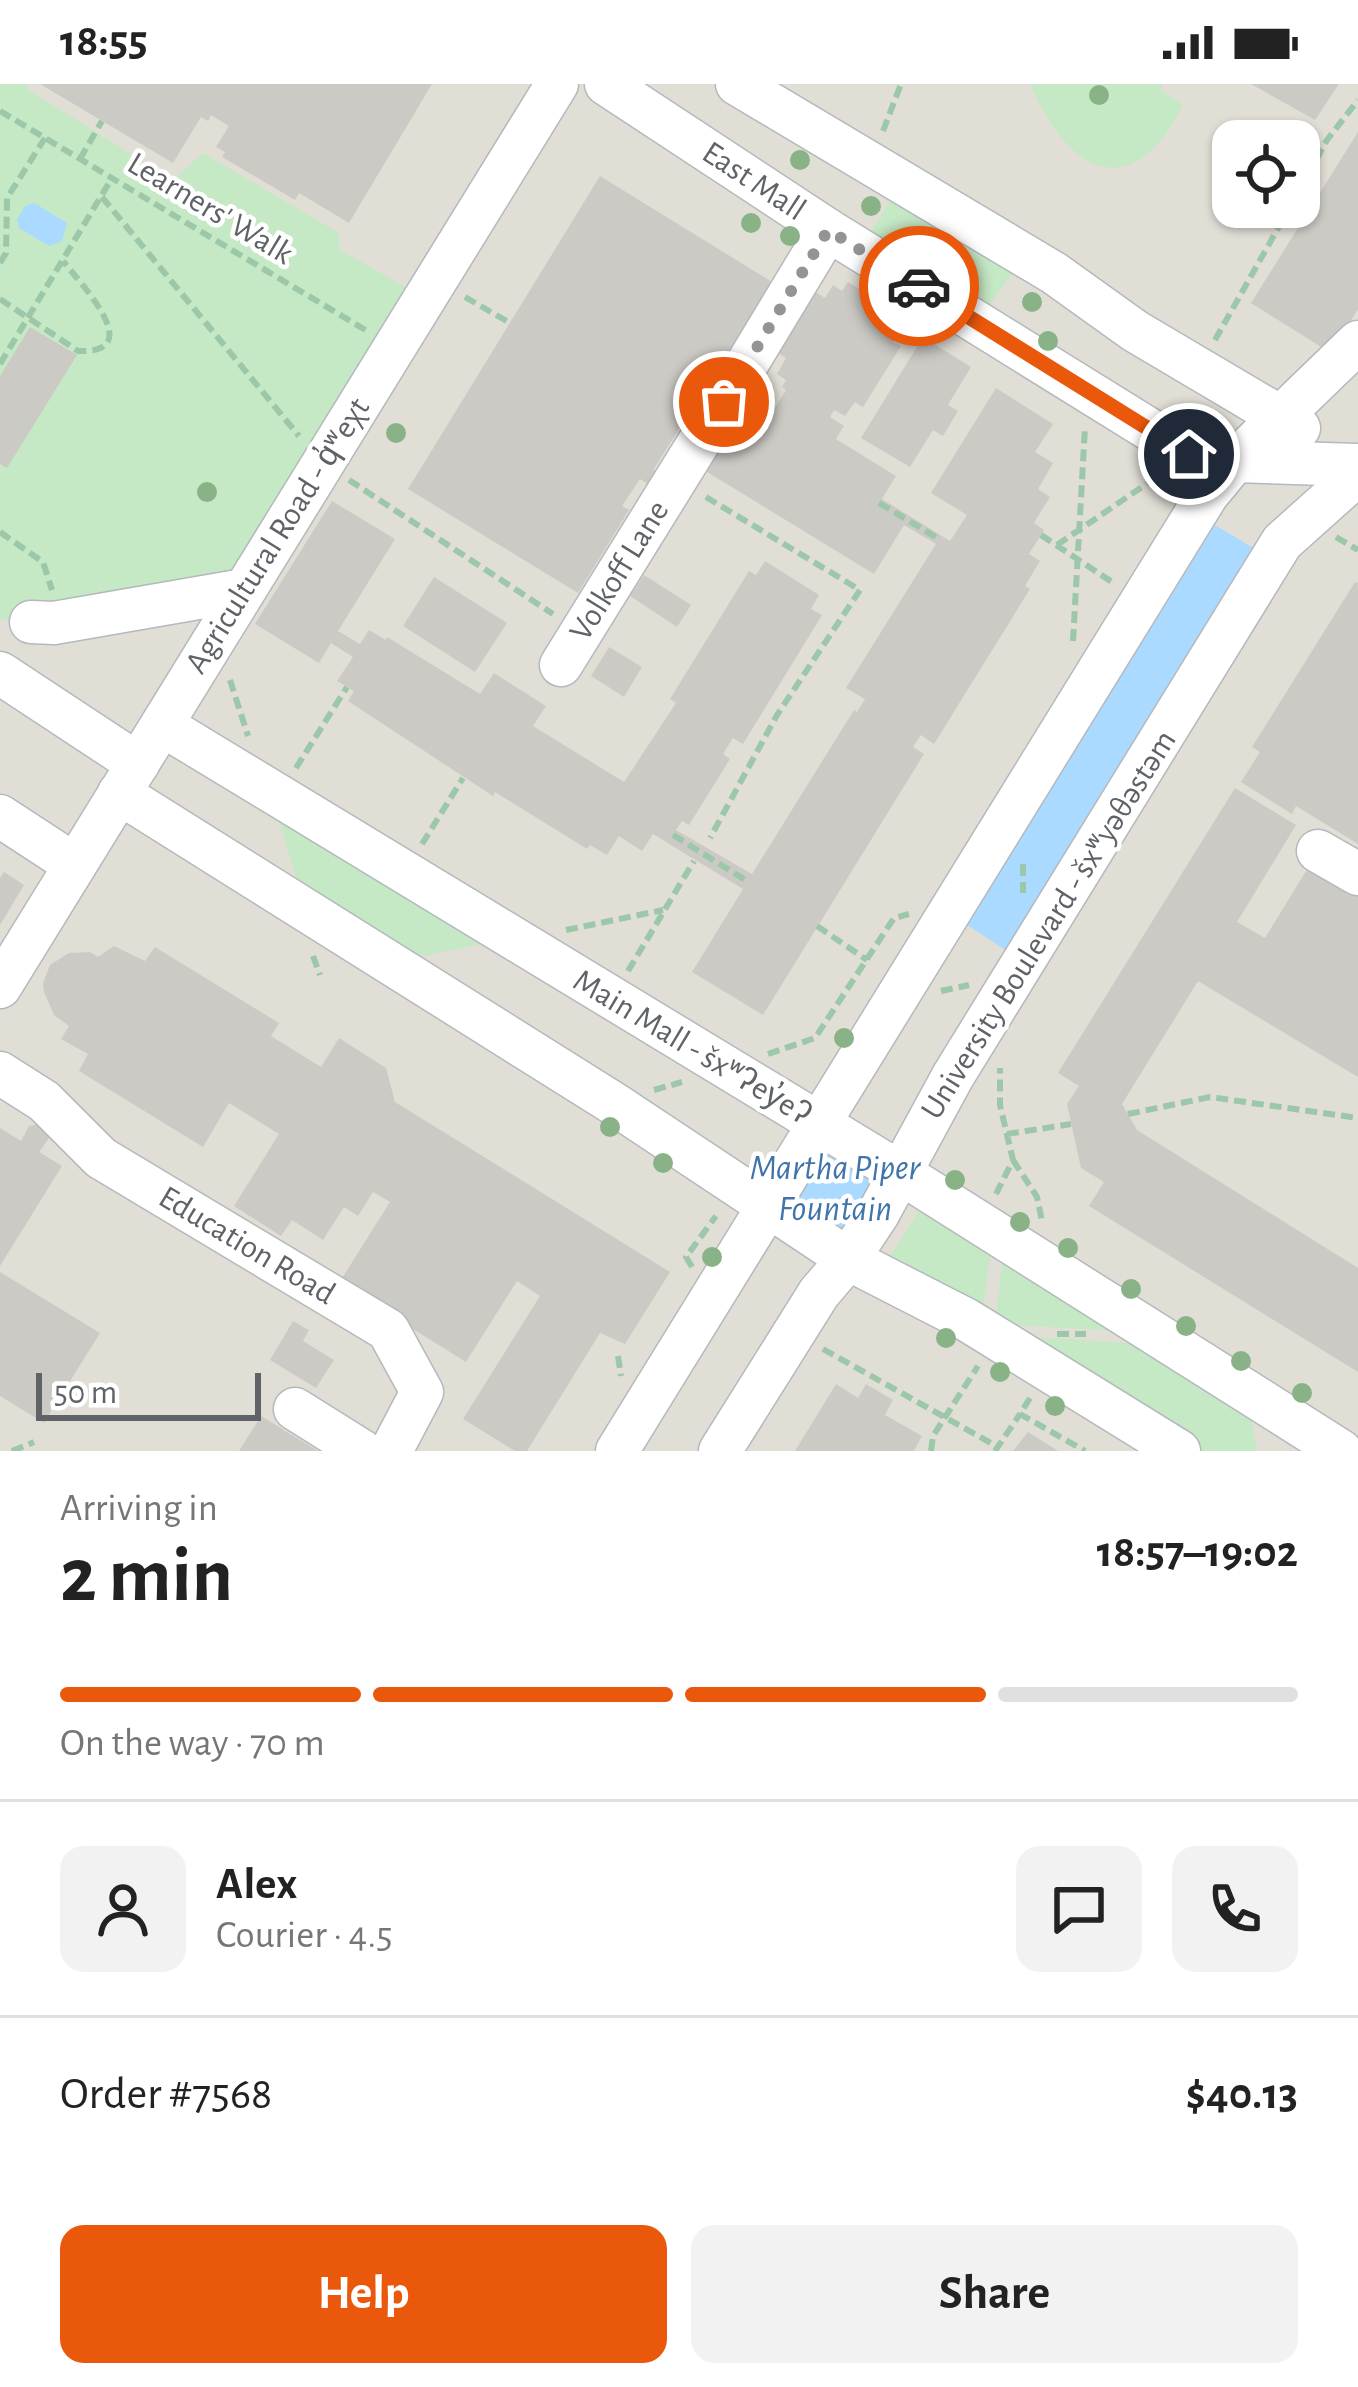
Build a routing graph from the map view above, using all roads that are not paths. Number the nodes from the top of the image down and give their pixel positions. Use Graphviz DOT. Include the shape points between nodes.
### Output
graph roads {
  1 [pos="557,84"];
  2 [pos="606,84"];
  3 [pos="737,84"];
  4 [pos="828,230"];
  5 [pos="1358,342"];
  6 [pos="1278,417"];
  7 [pos="1234,461"];
  8 [pos="1358,467"];
  9 [pos="244,590"];
  10 [pos="43,615"];
  11 [pos="571,649"];
  12 [pos="0,675"];
  13 [pos="162,725"];
  14 [pos="129,779"];
  15 [pos="0,816"];
  16 [pos="1318,851"];
  17 [pos="75,865"];
  18 [pos="1358,874"];
  19 [pos="0,987"];
  20 [pos="0,1073"];
  21 [pos="818,1125"];
  22 [pos="899,1172"];
  23 [pos="768,1206"];
  24 [pos="848,1259"];
  25 [pos="295,1408"];
  26 [pos="362,1451"];
  27 [pos="391,1451"];
  28 [pos="617,1451"];
  29 [pos="720,1451"];
  30 [pos="1179,1451"];
  31 [pos="1341,1451"];
  1 -- 9 [label="street, Agricultural Road - q̓ʷeχt"];
  2 -- 4 [label="street, East Mall"];
  3 -- 6 [label="street"];
  4 -- 7 [label="street, East Mall" via="1189,454"];
  4 -- 11 [label="street, Volkoff Lane" via="712,402 676,479"];
  5 -- 6 [label="street"];
  6 -- 7 [label="street"];
  6 -- 8 [label="street"];
  7 -- 8 [label="street, East Mall"];
  7 -- 21 [label="street"];
  8 -- 22 [label="street, University Boulevard - šxʷyəθəstəm" via="1282,542"];
  9 -- 10 [label="street" via="54,623"];
  9 -- 13 [label="street, Agricultural Road - q̓ʷeχt"];
  12 -- 14 [label="street"];
  13 -- 14 [label="street, Agricultural Road - q̓ʷeχt"];
  13 -- 21 [label="street, Main Mall - šxʷʔey̓eʔ"];
  14 -- 17 [label="street, Agricultural Road - q̓ʷeχt"];
  14 -- 23 [label="street"];
  15 -- 17 [label="street"];
  16 -- 18 [label="street"];
  17 -- 19 [label="street, Agricultural Road - q̓ʷeχt"];
  20 -- 27 [label="street, Education Road" via="44,1101 101,1158 388,1330 422,1392"];
  21 -- 22 [label="street, Main Mall - šxʷʔey̓eʔ"];
  21 -- 23 [label="street"];
  22 -- 24 [label="street, University Boulevard - šxʷyəθəstəm"];
  22 -- 31 [label="street, Main Mall - šxʷʔey̓eʔ"];
  23 -- 24 [label="street"];
  23 -- 28 [label="street"];
  24 -- 29 [label="street, University Boulevard - šxʷyəθəstəm"];
  24 -- 30 [label="street" via="997,1338 1050,1352"];
  25 -- 26 [label="street"];
}
